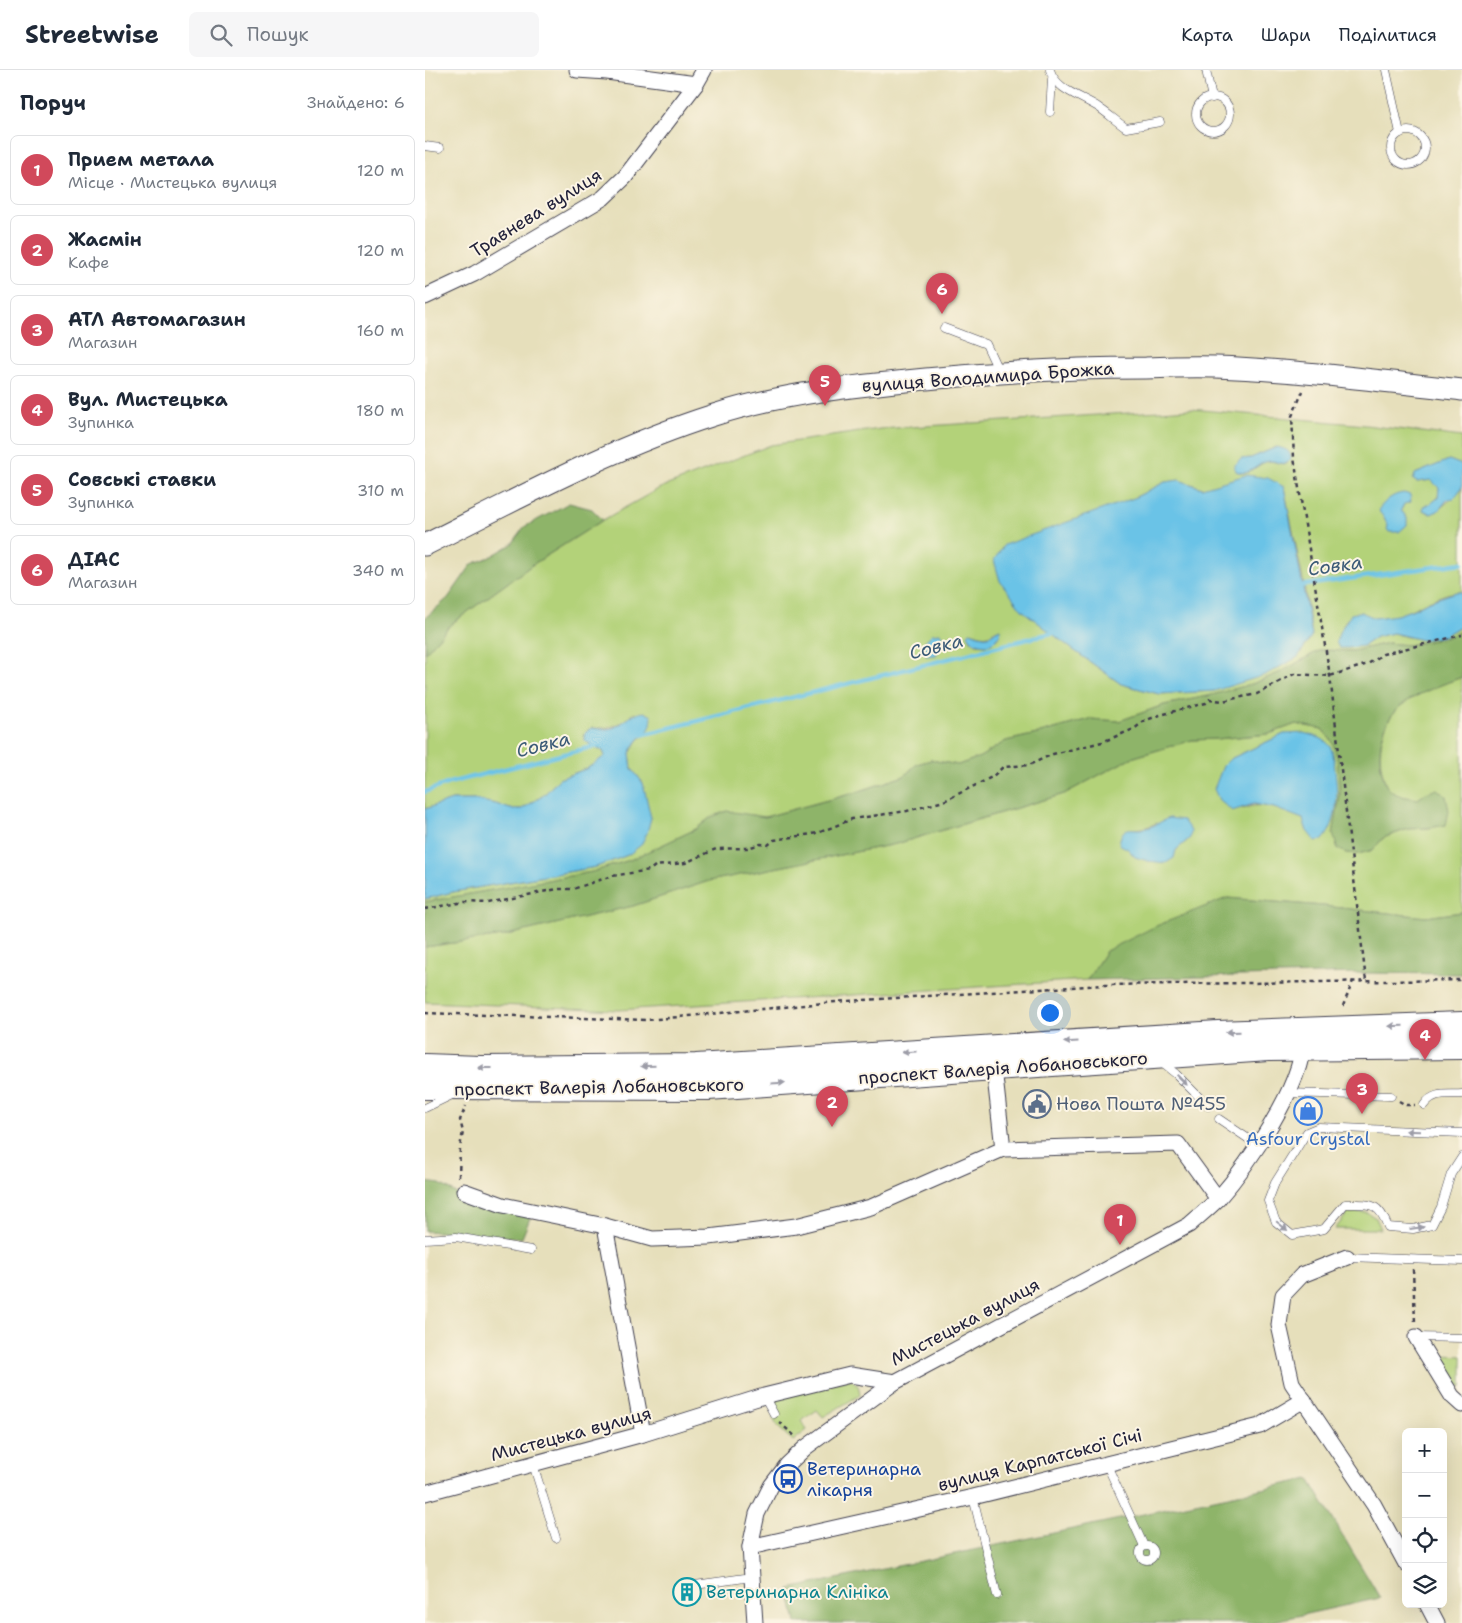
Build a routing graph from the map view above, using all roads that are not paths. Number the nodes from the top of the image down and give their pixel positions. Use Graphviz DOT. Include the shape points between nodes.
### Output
graph roads {
  1 [pos="577,70"];
  2 [pos="704,70"];
  3 [pos="1050,70"];
  4 [pos="1206,70"];
  5 [pos="1385,70"];
  6 [pos="607,71"];
  7 [pos="1053,79"];
  8 [pos="696,84"];
  9 [pos="1212,98"];
  10 [pos="1050,112"];
  11 [pos="1160,122"];
  12 [pos="1400,133"];
  13 [pos="425,146"];
  14 [pos="440,148"];
  15 [pos="425,297"];
  16 [pos="944,328"];
  17 [pos="1000,374"];
  18 [pos="1462,390"];
  19 [pos="425,545"];
  20 [pos="1462,1024"];
  21 [pos="1303,1039"];
  22 [pos="1462,1047"];
  23 [pos="1154,1057"];
  24 [pos="425,1066"];
  25 [pos="994,1068"];
  26 [pos="425,1087"];
  27 [pos="1287,1093"];
  28 [pos="1462,1094"];
  29 [pos="1391,1096"];
  30 [pos="467,1097"];
  31 [pos="1424,1105"];
  32 [pos="1208,1106"];
  33 [pos="425,1108"];
  34 [pos="1219,1119"];
  35 [pos="1462,1133"];
  36 [pos="1259,1146"];
  37 [pos="1003,1149"];
  38 [pos="1462,1157"];
  39 [pos="464,1191"];
  40 [pos="1218,1199"];
  41 [pos="605,1226"];
  42 [pos="425,1238"];
  43 [pos="531,1250"];
  44 [pos="1347,1257"];
  45 [pos="1462,1261"];
  46 [pos="1416,1337"];
  47 [pos="1462,1338"];
  48 [pos="895,1382"];
  49 [pos="765,1396"];
  50 [pos="1304,1400"];
  51 [pos="1462,1405"];
  52 [pos="774,1414"];
  53 [pos="643,1434"];
  54 [pos="1106,1463"];
  55 [pos="533,1464"];
  56 [pos="425,1493"];
  57 [pos="973,1496"];
  58 [pos="556,1538"];
  59 [pos="1144,1546"];
  60 [pos="750,1547"];
  61 [pos="1405,1563"];
  62 [pos="752,1577"];
  63 [pos="695,1585"];
  64 [pos="997,1595"];
  65 [pos="1429,1608"];
  66 [pos="755,1623"];
  67 [pos="1437,1623"];
  1 -- 6 [label="street"];
  2 -- 8 [label="street, Травнева вулиця"];
  3 -- 7 [label="lane"];
  4 -- 9 [label="lane"];
  5 -- 12 [label="lane"];
  6 -- 8 [label="street"];
  7 -- 10 [label="lane"];
  7 -- 11 [label="lane" via="1125,128"];
  8 -- 15 [label="street, Травнева вулиця" via="625,177 603,198 474,274"];
  9 -- 9 [label="lane" via="1202,102 1197,117 1205,129 1216,131 1226,126 1230,115 1223,100"];
  12 -- 12 [label="lane" via="1411,131 1422,137 1426,148 1418,163 1407,165 1393,157 1391,146"];
  13 -- 14 [label="lane"];
  16 -- 17 [label="lane" via="986,344"];
  17 -- 18 [label="main road, вулиця Володимира Брожка" via="1105,368 1212,367 1309,373"];
  17 -- 19 [label="main road, вулиця Володимира Брожка" via="843,387 715,414 575,470"];
  20 -- 21 [label="main road, проспект Валерія Лобановського, one-way"];
  21 -- 22 [label="main road, проспект Валерія Лобановського"];
  21 -- 23 [label="main road, проспект Валерія Лобановського" via="1268,1049"];
  21 -- 24 [label="main road, проспект Валерія Лобановського, one-way" via="1218,1033 696,1066"];
  21 -- 27 [label="street, Мистецька вулиця" via="1299,1068"];
  23 -- 25 [label="main road, проспект Валерія Лобановського"];
  23 -- 32 [label="lane, one-way"];
  30 -- 25 [label="main road, проспект Валерія Лобановського, one-way" via="708,1088"];
  25 -- 37 [label="street"];
  26 -- 30 [label="main road, проспект Валерія Лобановського"];
  27 -- 29 [label="lane"];
  27 -- 36 [label="street, Мистецька вулиця"];
  28 -- 31 [label="lane" via="1429,1097"];
  30 -- 33 [label="lane"];
  34 -- 36 [label="lane"];
  35 -- 38 [label="lane, one-way" via="1319,1127 1307,1132 1268,1201 1276,1222 1292,1234 1324,1229 1345,1204 1369,1204 1382,1212 1388,1227 1413,1229 1432,1225 1451,1174"];
  36 -- 40 [label="street, Мистецька вулиця"];
  37 -- 40 [label="street" via="1178,1144"];
  37 -- 41 [label="street" via="871,1207 796,1226 709,1237 652,1239"];
  39 -- 41 [label="street" via="503,1205"];
  40 -- 48 [label="street, Мистецька вулиця" via="1189,1225"];
  41 -- 53 [label="street"];
  42 -- 43 [label="lane" via="456,1238"];
  44 -- 45 [label="lane"];
  44 -- 50 [label="street" via="1301,1275 1283,1295 1279,1326 1293,1383"];
  46 -- 47 [label="lane"];
  46 -- 51 [label="street" via="1451,1396"];
  48 -- 49 [label="street, Мистецька вулиця" via="850,1375"];
  48 -- 60 [label="street" via="805,1448 787,1465 771,1486 757,1514"];
  49 -- 52 [label="lane"];
  49 -- 53 [label="street, Мистецька вулиця"];
  50 -- 54 [label="street, вулиця Карпатської Січі" via="1260,1426"];
  50 -- 61 [label="street" via="1374,1505"];
  53 -- 55 [label="street, Мистецька вулиця"];
  54 -- 57 [label="street, вулиця Карпатської Січі"];
  54 -- 59 [label="lane"];
  55 -- 56 [label="street, Мистецька вулиця"];
  55 -- 58 [label="lane"];
  57 -- 60 [label="street, вулиця Карпатської Січі"];
  57 -- 64 [label="lane"];
  60 -- 62 [label="street"];
  62 -- 63 [label="lane"];
  62 -- 66 [label="street"];
  65 -- 67 [label="street"];
}
